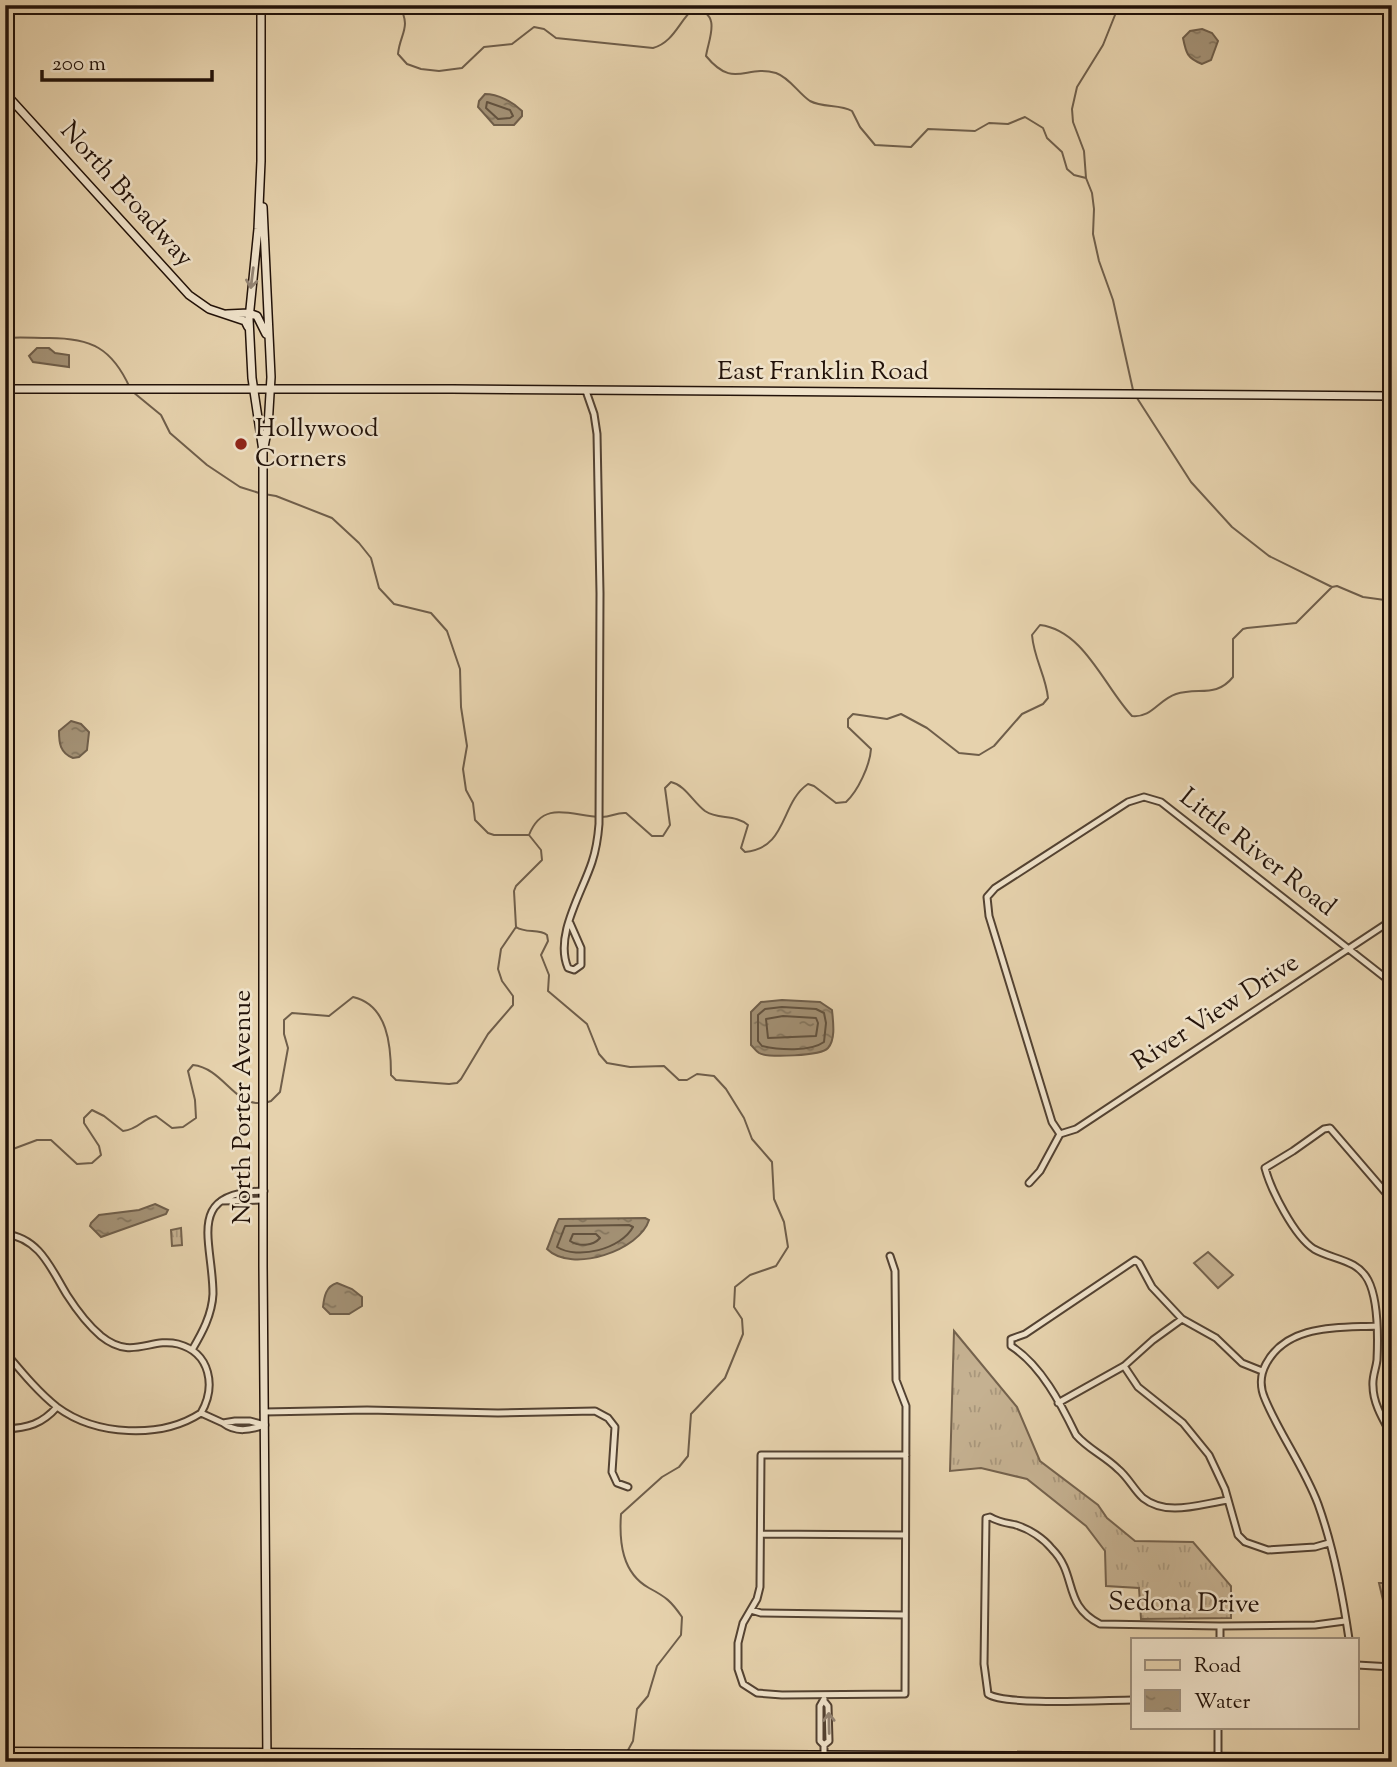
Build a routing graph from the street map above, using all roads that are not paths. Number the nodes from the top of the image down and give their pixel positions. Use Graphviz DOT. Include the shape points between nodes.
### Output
graph roads {
  1 [pos="261,5"];
  2 [pos="5,93"];
  3 [pos="261,161"];
  4 [pos="249,313"];
  5 [pos="224,314"];
  6 [pos="249,332"];
  7 [pos="270,355"];
  8 [pos="254,388"];
  9 [pos="271,388"];
  10 [pos="5,389"];
  11 [pos="586,391"];
  12 [pos="1392,396"];
  13 [pos="263,452"];
  14 [pos="1392,920"];
  15 [pos="570,923"];
  16 [pos="1348,949"];
  17 [pos="1392,983"];
  18 [pos="1060,1134"];
  19 [pos="1029,1183"];
  20 [pos="264,1191"];
  21 [pos="221,1200"];
  22 [pos="264,1200"];
  23 [pos="1392,1200"];
  24 [pos="5,1234"];
  25 [pos="890,1256"];
  26 [pos="1182,1319"];
  27 [pos="1376,1326"];
  28 [pos="192,1350"];
  29 [pos="5,1352"];
  30 [pos="1124,1366"];
  31 [pos="1262,1371"];
  32 [pos="1058,1403"];
  33 [pos="57,1407"];
  34 [pos="264,1412"];
  35 [pos="201,1413"];
  36 [pos="265,1425"];
  37 [pos="5,1429"];
  38 [pos="1392,1436"];
  39 [pos="905,1455"];
  40 [pos="628,1487"];
  41 [pos="1228,1500"];
  42 [pos="761,1534"];
  43 [pos="905,1535"];
  44 [pos="1329,1543"];
  45 [pos="751,1610"];
  46 [pos="904,1615"];
  47 [pos="1345,1621"];
  48 [pos="1220,1626"];
  49 [pos="1220,1638"];
  50 [pos="1349,1638"];
  51 [pos="1358,1665"];
  52 [pos="1392,1667"];
  53 [pos="824,1698"];
  54 [pos="1131,1700"];
  55 [pos="1218,1728"];
  56 [pos="5,1752"];
  57 [pos="824,1756"];
  58 [pos="267,1758"];
  59 [pos="1392,1758"];
  60 [pos="1218,1760"];
  1 -- 3 [label="street, North Porter Avenue"];
  2 -- 5 [label="street, North Broadway" via="189,295"];
  3 -- 4 [label="street, North Porter Avenue, one-way"];
  3 -- 7 [label="street, North Porter Avenue"];
  4 -- 5 [label="street, North Broadway"];
  4 -- 6 [label="street, North Porter Avenue"];
  4 -- 7 [label="street" via="262,322"];
  5 -- 6 [label="street, North Broadway" via="245,321"];
  6 -- 8 [label="street, North Porter Avenue"];
  7 -- 9 [label="street, North Porter Avenue"];
  8 -- 9 [label="street, East Franklin Road"];
  8 -- 10 [label="street, East Franklin Road"];
  8 -- 13 [label="street, North Porter Avenue"];
  9 -- 11 [label="street, East Franklin Road"];
  9 -- 13 [label="street, North Porter Avenue"];
  11 -- 12 [label="street, East Franklin Road"];
  11 -- 15 [label="street" via="597,434 599,824 595,853"];
  13 -- 20 [label="street, North Porter Avenue"];
  14 -- 16 [label="street, River View Drive"];
  15 -- 15 [label="street" via="564,954 568,968 575,970 581,965 582,953"];
  16 -- 17 [label="street, Little River Road"];
  16 -- 18 [label="street, River View Drive" via="1076,1129"];
  16 -- 18 [label="street, Little River Road" via="1161,802 1144,797 1107,814 987,897 1052,1122"];
  18 -- 19 [label="street"];
  20 -- 21 [label="street" via="243,1191"];
  20 -- 22 [label="street, North Porter Avenue"];
  21 -- 22 [label="street"];
  21 -- 28 [label="street" via="207,1226 213,1296 209,1317"];
  22 -- 34 [label="street, North Porter Avenue"];
  23 -- 27 [label="street" via="1330,1128 1266,1166 1300,1238 1362,1271 1375,1303"];
  24 -- 28 [label="street" via="22,1238 49,1260 69,1297 101,1336 138,1349 168,1343"];
  25 -- 39 [label="street" via="895,1271 896,1380 906,1406"];
  26 -- 30 [label="street"];
  26 -- 31 [label="street" via="1216,1338 1242,1363"];
  26 -- 32 [label="street" via="1152,1287 1138,1261 1132,1260 1032,1330 1014,1336 1011,1346 1037,1371"];
  27 -- 31 [label="street" via="1296,1335 1282,1343"];
  27 -- 38 [label="street" via="1373,1387"];
  28 -- 35 [label="street" via="203,1361 210,1379 209,1400"];
  29 -- 33 [label="street"];
  30 -- 32 [label="street"];
  30 -- 41 [label="street" via="1138,1387 1197,1438 1217,1468"];
  31 -- 44 [label="street" via="1264,1396 1310,1485"];
  32 -- 41 [label="street" via="1082,1443 1113,1464 1151,1503 1171,1508"];
  33 -- 35 [label="street" via="101,1426 144,1430 165,1429"];
  33 -- 37 [label="street" via="36,1425"];
  34 -- 36 [label="street, North Porter Avenue"];
  34 -- 40 [label="street" via="595,1411 615,1427 612,1472 617,1483"];
  35 -- 36 [label="street" via="223,1423 250,1420"];
  36 -- 58 [label="street, North Porter Avenue"];
  39 -- 42 [label="street" via="761,1455"];
  39 -- 43 [label="street"];
  41 -- 44 [label="street" via="1238,1535 1255,1547 1271,1550"];
  42 -- 43 [label="street"];
  42 -- 45 [label="street" via="760,1587"];
  43 -- 46 [label="street"];
  44 -- 47 [label="street"];
  45 -- 46 [label="street"];
  45 -- 53 [label="street" via="738,1643 738,1669 744,1684 757,1693"];
  46 -- 53 [label="street" via="905,1694"];
  47 -- 48 [label="street, Sedona Drive"];
  47 -- 50 [label="street"];
  48 -- 49 [label="street"];
  48 -- 54 [label="street, Sedona Drive" via="1100,1624 1076,1604 1062,1560 1052,1549 1030,1531 985,1519 984,1673 988,1694 1014,1701"];
  51 -- 52 [label="street"];
  53 -- 57 [label="street" via="820,1706"];
  55 -- 60 [label="street"];
  56 -- 58 [label="main road"];
  57 -- 58 [label="main road"];
  57 -- 60 [label="main road"];
  59 -- 60 [label="main road"];
}
